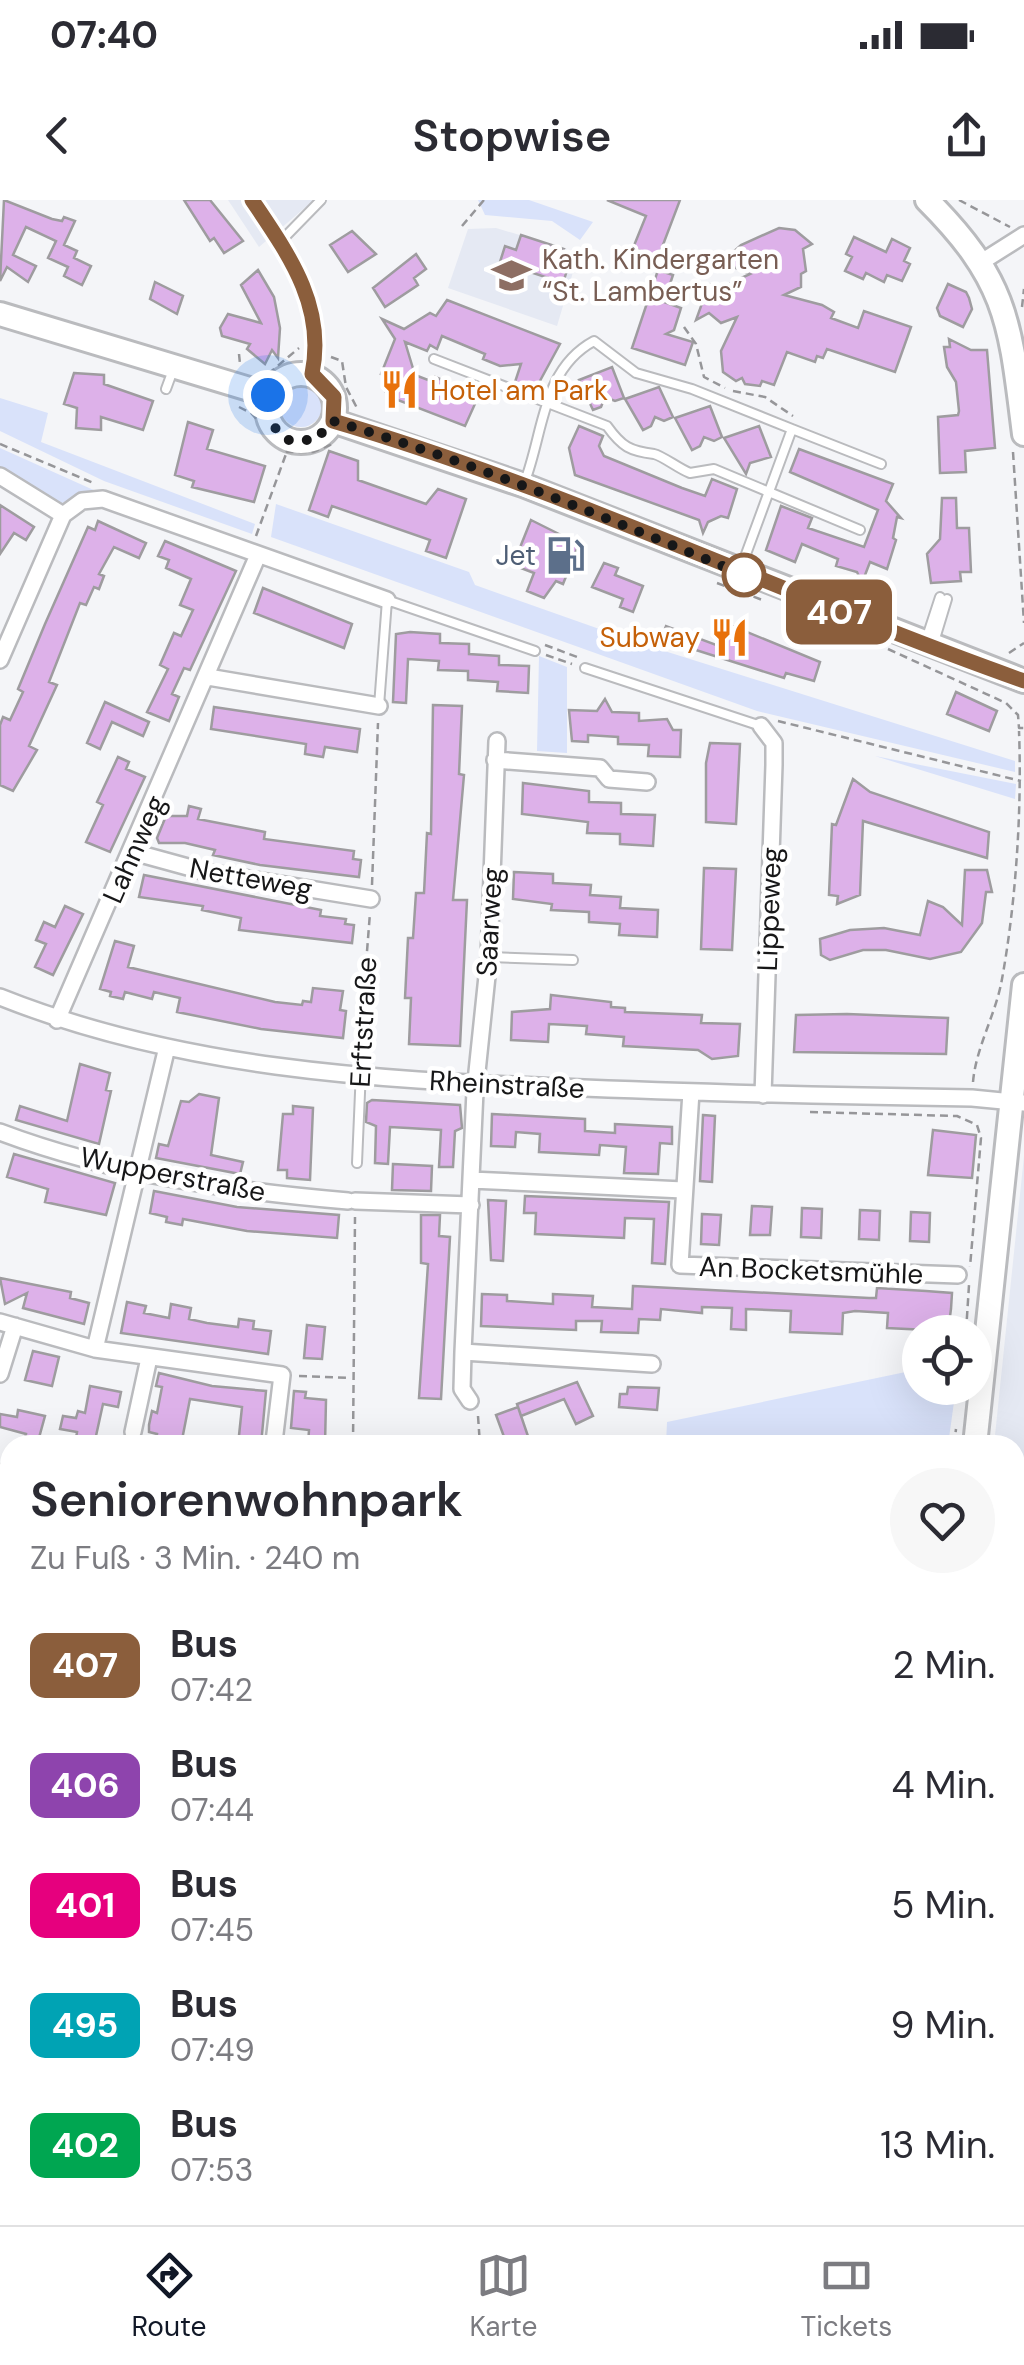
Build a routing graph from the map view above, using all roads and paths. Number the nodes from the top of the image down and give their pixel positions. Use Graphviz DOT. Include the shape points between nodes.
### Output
graph roads {
  1 [pos="252,200"];
  2 [pos="321,200"];
  3 [pos="484,200"];
  4 [pos="928,200"];
  5 [pos="959,200"];
  6 [pos="462,226"];
  7 [pos="1024,235"];
  8 [pos="280,242"];
  9 [pos="982,262"];
  10 [pos="0,314"];
  11 [pos="684,326"];
  12 [pos="239,354"];
  13 [pos="434,359"];
  14 [pos="312,374"];
  15 [pos="237,375"];
  16 [pos="268,395"];
  17 [pos="546,403"];
  18 [pos="238,407"];
  19 [pos="792,430"];
  20 [pos="337,432"];
  21 [pos="810,436"];
  22 [pos="1018,439"];
  23 [pos="0,444"];
  24 [pos="287,452"];
  25 [pos="881,464"];
  26 [pos="0,476"];
  27 [pos="99,485"];
  28 [pos="523,485"];
  29 [pos="768,493"];
  30 [pos="63,514"];
  31 [pos="860,530"];
  32 [pos="250,538"];
  33 [pos="258,555"];
  34 [pos="738,573"];
  35 [pos="708,578"];
  36 [pos="944,598"];
  37 [pos="387,600"];
  38 [pos="769,602"];
  39 [pos="1024,623"];
  40 [pos="928,645"];
  41 [pos="539,648"];
  42 [pos="887,648"];
  43 [pos="579,658"];
  44 [pos="0,660"];
  45 [pos="585,668"];
  46 [pos="208,677"];
  47 [pos="1024,681"];
  48 [pos="379,706"];
  49 [pos="779,722"];
  50 [pos="761,726"];
  51 [pos="1022,728"];
  52 [pos="498,741"];
  53 [pos="495,760"];
  54 [pos="1021,781"];
  55 [pos="648,782"];
  56 [pos="133,852"];
  57 [pos="371,899"];
  58 [pos="489,957"];
  59 [pos="573,960"];
  60 [pos="365,976"];
  61 [pos="1024,984"];
  62 [pos="0,997"];
  63 [pos="58,1020"];
  64 [pos="167,1047"];
  65 [pos="360,1075"];
  66 [pos="476,1084"];
  67 [pos="691,1092"];
  68 [pos="764,1095"];
  69 [pos="972,1098"];
  70 [pos="1017,1102"];
  71 [pos="804,1111"];
  72 [pos="968,1118"];
  73 [pos="0,1132"];
  74 [pos="357,1164"];
  75 [pos="137,1171"];
  76 [pos="471,1180"];
  77 [pos="683,1190"];
  78 [pos="352,1201"];
  79 [pos="471,1205"];
  80 [pos="958,1276"];
  81 [pos="967,1315"];
  82 [pos="7,1324"];
  83 [pos="95,1349"];
  84 [pos="463,1352"];
  85 [pos="148,1358"];
  86 [pos="652,1364"];
  87 [pos="0,1374"];
  88 [pos="282,1374"];
  89 [pos="353,1378"];
  90 [pos="470,1401"];
  91 [pos="133,1432"];
  92 [pos="275,1435"];
  93 [pos="353,1435"];
  94 [pos="480,1435"];
  95 [pos="976,1435"];
  1 -- 8 [label="street"];
  2 -- 8 [label="lane"];
  3 -- 6 [label="path"];
  4 -- 9 [label="main road"];
  5 -- 7 [label="path"];
  7 -- 9 [label="street"];
  8 -- 14 [label="street" via="316,317"];
  9 -- 22 [label="main road" via="1013,344"];
  10 -- 16 [label="main road" via="182,382"];
  11 -- 21 [label="path" via="704,377 764,397"];
  12 -- 15 [label="path"];
  13 -- 17 [label="lane"];
  14 -- 16 [label="main road" via="285,377"];
  14 -- 20 [label="main road" via="334,397"];
  16 -- 20 [label="main road" via="269,422 288,440"];
  17 -- 19 [label="lane" via="571,353 594,341 636,373"];
  17 -- 28 [label="lane"];
  17 -- 29 [label="lane" via="608,426 622,447 658,454 690,473 714,468"];
  18 -- 24 [label="path" via="251,412"];
  19 -- 21 [label="lane"];
  19 -- 29 [label="lane"];
  20 -- 24 [label="path" via="300,454"];
  20 -- 28 [label="main road"];
  21 -- 25 [label="lane"];
  22 -- 39 [label="path"];
  23 -- 27 [label="path"];
  24 -- 32 [label="path"];
  26 -- 30 [label="street"];
  28 -- 34 [label="main road"];
  29 -- 31 [label="lane"];
  29 -- 34 [label="lane"];
  30 -- 33 [label="street" via="82,501 103,499"];
  30 -- 44 [label="street"];
  33 -- 37 [label="street"];
  33 -- 46 [label="street, Lahnweg"];
  34 -- 40 [label="main road"];
  35 -- 38 [label="path"];
  36 -- 40 [label="lane"];
  37 -- 41 [label="lane"];
  37 -- 48 [label="lane"];
  40 -- 47 [label="main road"];
  41 -- 43 [label="path"];
  41 -- 45 [label="path"];
  42 -- 51 [label="path" via="1006,703"];
  45 -- 50 [label="lane"];
  46 -- 48 [label="street"];
  46 -- 56 [label="street, Lahnweg"];
  48 -- 57 [label="path, Erftstraße"];
  49 -- 54 [label="path"];
  50 -- 68 [label="street, Lippeweg" via="774,743"];
  51 -- 54 [label="path"];
  52 -- 53 [label="street, Saarweg"];
  53 -- 55 [label="street" via="600,768 608,779"];
  53 -- 58 [label="street, Saarweg"];
  54 -- 69 [label="path" via="1002,980 975,1060"];
  56 -- 57 [label="street, Netteweg" via="206,872"];
  56 -- 63 [label="street, Lahnweg"];
  57 -- 60 [label="path, Erftstraße"];
  58 -- 59 [label="lane"];
  58 -- 66 [label="street, Saarweg"];
  60 -- 65 [label="lane, Erftstraße"];
  61 -- 70 [label="main road"];
  62 -- 63 [label="street, Rheinstraße"];
  63 -- 64 [label="street, Rheinstraße"];
  64 -- 65 [label="street, Rheinstraße"];
  64 -- 75 [label="street"];
  65 -- 66 [label="street, Rheinstraße"];
  65 -- 74 [label="lane, Erftstraße"];
  66 -- 67 [label="street, Rheinstraße"];
  66 -- 76 [label="street"];
  67 -- 68 [label="street, Rheinstraße"];
  67 -- 77 [label="street, An Bocketsmühle"];
  68 -- 69 [label="street, Rheinstraße"];
  69 -- 70 [label="street, Rheinstraße"];
  69 -- 72 [label="path"];
  70 -- 95 [label="main road"];
  71 -- 72 [label="path"];
  72 -- 81 [label="path" via="982,1138"];
  73 -- 75 [label="street, Wupperstraße"];
  75 -- 78 [label="street, Wupperstraße" via="241,1192"];
  75 -- 83 [label="street"];
  76 -- 77 [label="street"];
  76 -- 79 [label="street"];
  77 -- 80 [label="street, An Bocketsmühle" via="680,1265"];
  78 -- 79 [label="street"];
  78 -- 89 [label="path"];
  79 -- 84 [label="street"];
  82 -- 83 [label="street"];
  82 -- 87 [label="street"];
  83 -- 85 [label="street"];
  84 -- 86 [label="street"];
  84 -- 90 [label="street" via="462,1389"];
  85 -- 88 [label="street"];
  85 -- 91 [label="street"];
  88 -- 89 [label="path"];
  88 -- 92 [label="street"];
  89 -- 93 [label="path"];
  90 -- 94 [label="path"];
}
